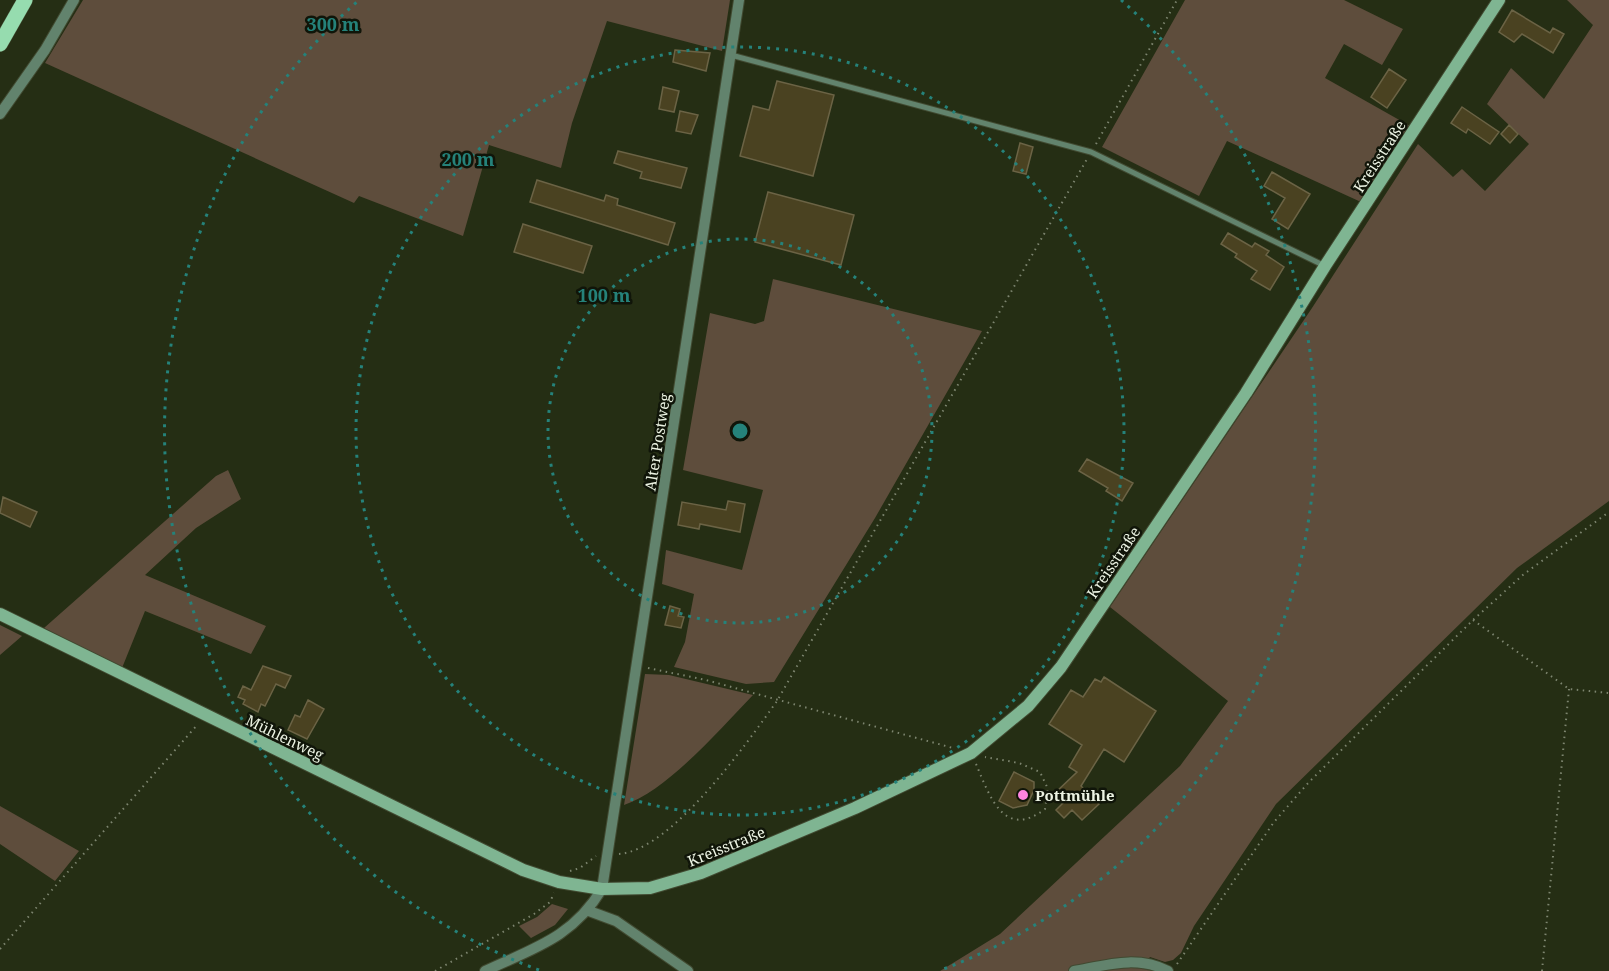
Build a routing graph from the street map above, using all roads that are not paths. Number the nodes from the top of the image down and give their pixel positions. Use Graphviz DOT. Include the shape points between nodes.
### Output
graph roads {
  1 [pos="25,0"];
  2 [pos="74,0"];
  3 [pos="739,0"];
  4 [pos="1499,0"];
  5 [pos="0,44"];
  6 [pos="731,55"];
  7 [pos="0,114"];
  8 [pos="1325,266"];
  9 [pos="0,614"];
  10 [pos="560,882"];
  11 [pos="602,889"];
  12 [pos="589,911"];
  13 [pos="485,971"];
  14 [pos="688,971"];
  15 [pos="1074,971"];
  16 [pos="1168,971"];
  1 -- 5 [label="main road"];
  2 -- 7 [label="street"];
  3 -- 6 [label="street, Alter Postweg"];
  4 -- 8 [label="street, Kreisstraße"];
  6 -- 8 [label="lane" via="1091,152"];
  6 -- 11 [label="street, Alter Postweg"];
  8 -- 11 [label="street, Kreisstraße" via="1246,393 1061,667 1028,706 971,753 855,808 701,873 650,888"];
  9 -- 10 [label="street, Mühlenweg" via="523,870"];
  10 -- 11 [label="street, Kreisstraße"];
  11 -- 12 [label="street, Alter Postweg"];
  12 -- 13 [label="street, Alter Postweg" via="561,935"];
  12 -- 14 [label="street" via="616,921"];
  15 -- 16 [label="street" via="1139,961"];
}
